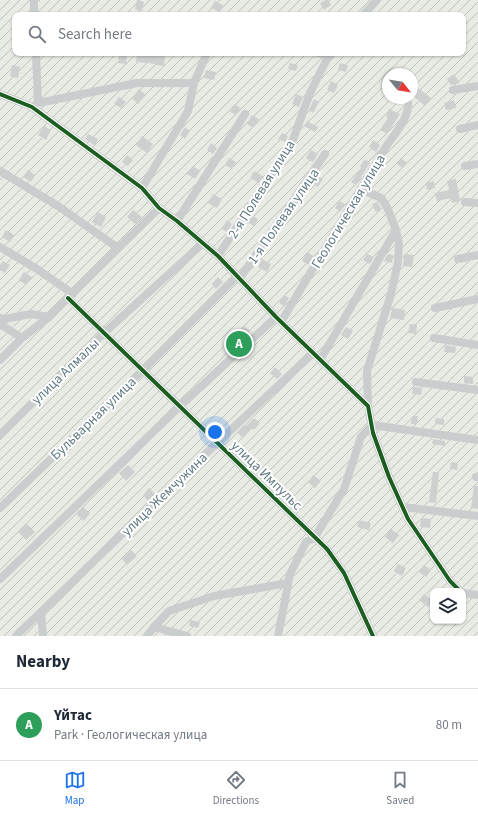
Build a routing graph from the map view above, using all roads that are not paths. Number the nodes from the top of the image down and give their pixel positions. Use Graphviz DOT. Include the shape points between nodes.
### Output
graph roads {
  1 [pos="34,0"];
  2 [pos="377,0"];
  3 [pos="34,12"];
  4 [pos="366,12"];
  5 [pos="36,56"];
  6 [pos="206,56"];
  7 [pos="330,56"];
  8 [pos="194,83"];
  9 [pos="478,86"];
  10 [pos="453,90"];
  11 [pos="0,94"];
  12 [pos="408,104"];
  13 [pos="35,105"];
  14 [pos="245,114"];
  15 [pos="478,125"];
  16 [pos="460,129"];
  17 [pos="326,154"];
  18 [pos="478,164"];
  19 [pos="465,166"];
  20 [pos="0,171"];
  21 [pos="142,188"];
  22 [pos="361,189"];
  23 [pos="465,202"];
  24 [pos="478,203"];
  25 [pos="159,208"];
  26 [pos="177,221"];
  27 [pos="396,230"];
  28 [pos="202,244"];
  29 [pos="0,247"];
  30 [pos="118,248"];
  31 [pos="478,255"];
  32 [pos="218,256"];
  33 [pos="458,259"];
  34 [pos="238,278"];
  35 [pos="70,296"];
  36 [pos="478,299"];
  37 [pos="435,308"];
  38 [pos="49,316"];
  39 [pos="0,318"];
  40 [pos="278,320"];
  41 [pos="0,324"];
  42 [pos="104,333"];
  43 [pos="22,338"];
  44 [pos="434,338"];
  45 [pos="478,345"];
  46 [pos="313,353"];
  47 [pos="0,360"];
  48 [pos="320,360"];
  49 [pos="143,370"];
  50 [pos="416,382"];
  51 [pos="478,390"];
  52 [pos="180,406"];
  53 [pos="368,406"];
  54 [pos="372,425"];
  55 [pos="0,435"];
  56 [pos="478,440"];
  57 [pos="217,443"];
  58 [pos="403,507"];
  59 [pos="0,508"];
  60 [pos="478,516"];
  61 [pos="316,537"];
  62 [pos="0,579"];
  63 [pos="288,583"];
  64 [pos="457,588"];
  65 [pos="466,593"];
  66 [pos="478,595"];
  67 [pos="41,612"];
  68 [pos="154,627"];
  69 [pos="16,636"];
  70 [pos="44,636"];
  71 [pos="147,636"];
  72 [pos="187,636"];
  73 [pos="278,636"];
  74 [pos="373,636"];
  1 -- 3 [label="street"];
  2 -- 4 [label="street"];
  5 -- 13 [label="street"];
  6 -- 8 [label="street"];
  7 -- 32 [label="street, 2-я Полевая улица" via="310,94 292,142"];
  8 -- 13 [label="street" via="137,83"];
  8 -- 21 [label="street" via="188,111"];
  9 -- 10 [label="street"];
  11 -- 13 [label="street"];
  12 -- 22 [label="street, Геологическая улица" via="400,126"];
  13 -- 21 [label="street"];
  14 -- 26 [label="street"];
  15 -- 16 [label="street"];
  17 -- 34 [label="street, 1-я Полевая улица"];
  18 -- 19 [label="street"];
  20 -- 30 [label="street" via="58,206"];
  21 -- 25 [label="street"];
  22 -- 27 [label="street" via="381,198"];
  22 -- 40 [label="street, Геологическая улица"];
  23 -- 24 [label="street"];
  25 -- 26 [label="street"];
  25 -- 30 [label="street"];
  26 -- 28 [label="street"];
  27 -- 48 [label="street"];
  27 -- 53 [label="street" via="399,244 398,262 367,372"];
  28 -- 32 [label="street"];
  28 -- 42 [label="street, улица Алмалы"];
  29 -- 35 [label="street, улица Импульс" via="38,269"];
  30 -- 35 [label="street"];
  31 -- 33 [label="street"];
  32 -- 34 [label="street"];
  34 -- 40 [label="street"];
  34 -- 49 [label="street, Бульварная улица"];
  35 -- 38 [label="street"];
  35 -- 42 [label="street, улица Импульс"];
  36 -- 37 [label="street"];
  38 -- 39 [label="street" via="31,314"];
  38 -- 43 [label="street"];
  40 -- 46 [label="street"];
  40 -- 52 [label="street, Геологическая улица"];
  41 -- 43 [label="street"];
  42 -- 49 [label="street, улица Импульс"];
  42 -- 55 [label="street, улица Алмалы"];
  43 -- 47 [label="street"];
  44 -- 45 [label="street"];
  46 -- 48 [label="street"];
  46 -- 57 [label="street, улица Жемчужина"];
  48 -- 53 [label="street"];
  49 -- 52 [label="street, улица Импульс"];
  49 -- 59 [label="street, Бульварная улица"];
  50 -- 51 [label="street"];
  52 -- 57 [label="street, улица Импульс"];
  52 -- 62 [label="street, Геологическая улица"];
  53 -- 54 [label="street"];
  54 -- 56 [label="street"];
  54 -- 58 [label="street" via="389,477"];
  54 -- 61 [label="street" via="361,437 344,489"];
  57 -- 61 [label="street, улица Импульс"];
  57 -- 67 [label="street, улица Жемчужина"];
  58 -- 60 [label="street"];
  58 -- 64 [label="street" via="408,519"];
  61 -- 63 [label="street" via="306,542"];
  61 -- 74 [label="street, улица Импульс" via="344,573"];
  63 -- 68 [label="street" via="214,596 169,611"];
  63 -- 73 [label="street"];
  65 -- 66 [label="street"];
  67 -- 69 [label="street, улица Жемчужина"];
  67 -- 70 [label="street"];
  68 -- 71 [label="street"];
  68 -- 72 [label="street"];
}
